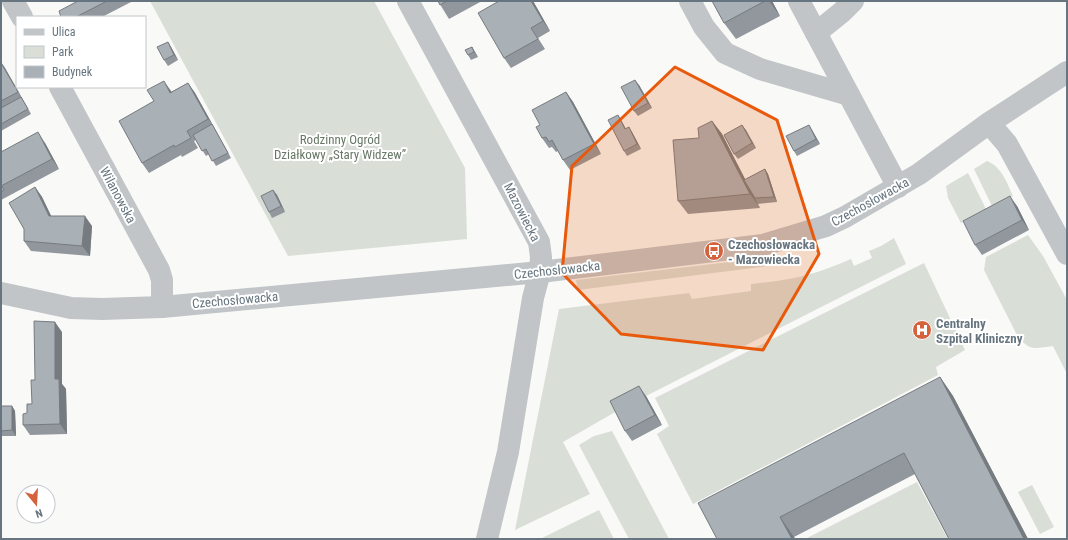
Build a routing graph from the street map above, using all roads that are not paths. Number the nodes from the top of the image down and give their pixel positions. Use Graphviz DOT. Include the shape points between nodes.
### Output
graph roads {
  1 [pos="13,1"];
  2 [pos="408,1"];
  3 [pos="690,1"];
  4 [pos="799,1"];
  5 [pos="853,1"];
  6 [pos="21,16"];
  7 [pos="816,33"];
  8 [pos="1067,72"];
  9 [pos="61,88"];
  10 [pos="849,95"];
  11 [pos="989,123"];
  12 [pos="898,187"];
  13 [pos="1067,254"];
  14 [pos="540,272"];
  15 [pos="1,293"];
  16 [pos="162,307"];
  17 [pos="487,539"];
  1 -- 6 [label="street"];
  2 -- 14 [label="street, Mazowiecka" via="539,242"];
  3 -- 10 [label="street" via="704,26 725,52 760,69"];
  4 -- 7 [label="street"];
  5 -- 7 [label="street"];
  7 -- 10 [label="street"];
  8 -- 11 [label="street, Czechosłowacka"];
  9 -- 16 [label="street, Wilanowska" via="159,270 162,280"];
  10 -- 12 [label="street"];
  11 -- 12 [label="street, Czechosłowacka"];
  11 -- 13 [label="street" via="1007,144"];
  12 -- 14 [label="street, Czechosłowacka" via="826,226 763,245"];
  14 -- 16 [label="street, Czechosłowacka"];
  14 -- 17 [label="street, Mazowiecka" via="508,452"];
  15 -- 16 [label="street, Czechosłowacka" via="71,308"];
}
